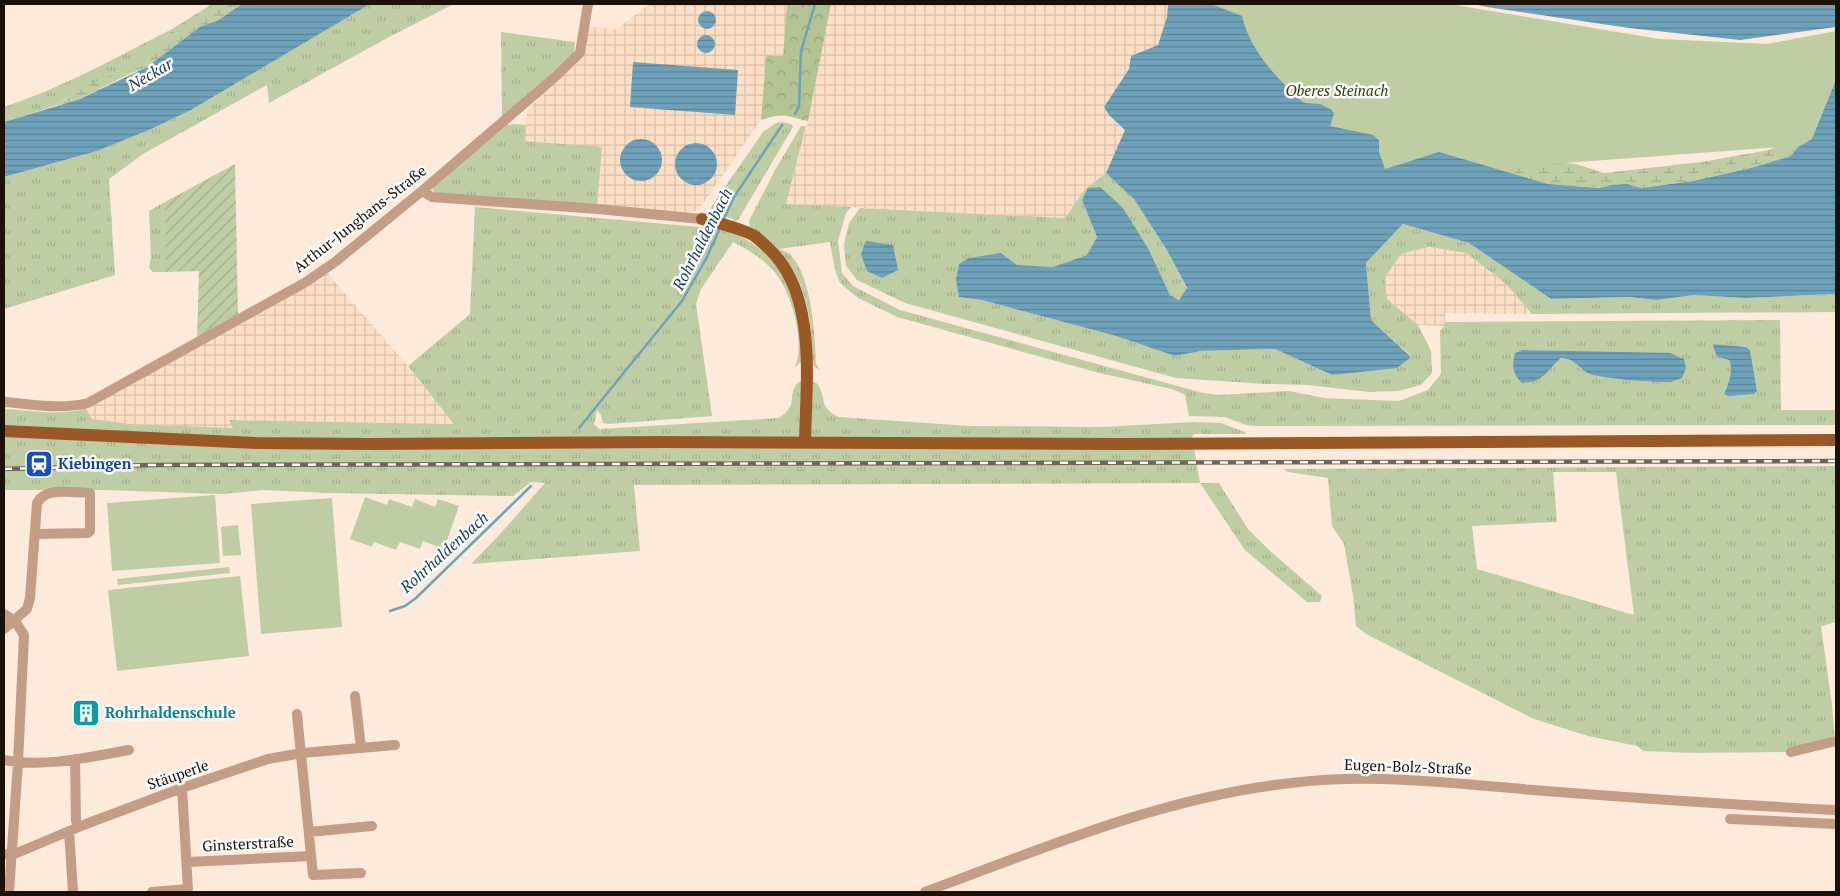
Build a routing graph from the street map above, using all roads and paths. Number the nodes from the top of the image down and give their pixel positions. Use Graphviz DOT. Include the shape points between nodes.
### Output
graph roads {
  1 [pos="588,4"];
  2 [pos="422,191"];
  3 [pos="706,220"];
  4 [pos="4,402"];
  5 [pos="4,430"];
  6 [pos="1836,440"];
  7 [pos="805,443"];
  8 [pos="35,534"];
  9 [pos="4,614"];
  10 [pos="15,621"];
  11 [pos="4,629"];
  12 [pos="355,696"];
  13 [pos="297,714"];
  14 [pos="1836,741"];
  15 [pos="395,745"];
  16 [pos="361,748"];
  17 [pos="129,750"];
  18 [pos="1791,752"];
  19 [pos="302,753"];
  20 [pos="75,759"];
  21 [pos="4,760"];
  22 [pos="18,762"];
  23 [pos="182,788"];
  24 [pos="1836,810"];
  25 [pos="1730,819"];
  26 [pos="76,821"];
  27 [pos="1836,824"];
  28 [pos="372,826"];
  29 [pos="69,831"];
  30 [pos="309,832"];
  31 [pos="8,855"];
  32 [pos="311,856"];
  33 [pos="187,862"];
  34 [pos="361,873"];
  35 [pos="9,892"];
  36 [pos="73,892"];
  37 [pos="152,892"];
  38 [pos="925,892"];
  1 -- 2 [label="street, Arthur-Junghans-Straße" via="580,53"];
  2 -- 3 [label="street" via="432,197"];
  2 -- 4 [label="street, Arthur-Junghans-Straße" via="306,282 88,403 58,407"];
  3 -- 7 [label="main road" via="754,236 778,256 790,276 803,317 806,347"];
  5 -- 7 [label="main road" via="256,443"];
  6 -- 7 [label="main road"];
  8 -- 8 [label="street" via="37,503 41,497 48,493 90,493 88,533"];
  8 -- 10 [label="street" via="30,598 27,609"];
  9 -- 10 [label="street"];
  10 -- 11 [label="street"];
  10 -- 22 [label="street" via="24,635"];
  12 -- 16 [label="street"];
  13 -- 19 [label="street"];
  14 -- 18 [label="street"];
  15 -- 16 [label="street, Stäuperle"];
  16 -- 19 [label="street, Stäuperle"];
  17 -- 20 [label="street"];
  19 -- 23 [label="street, Stäuperle" via="268,759"];
  19 -- 30 [label="street"];
  20 -- 22 [label="street"];
  20 -- 26 [label="street"];
  21 -- 22 [label="street"];
  22 -- 31 [label="street"];
  23 -- 29 [label="street, Stäuperle"];
  23 -- 33 [label="street"];
  24 -- 38 [label="street, Eugen-Bolz-Straße" via="1399,779 1327,779 1251,788 1176,805 1081,834"];
  25 -- 27 [label="street"];
  28 -- 30 [label="street"];
  29 -- 31 [label="street, Stäuperle"];
  29 -- 36 [label="street"];
  30 -- 32 [label="street"];
  31 -- 35 [label="street"];
  32 -- 33 [label="street, Ginsterstraße"];
  32 -- 34 [label="street" via="313,875"];
  33 -- 37 [label="street" via="188,889"];
}
